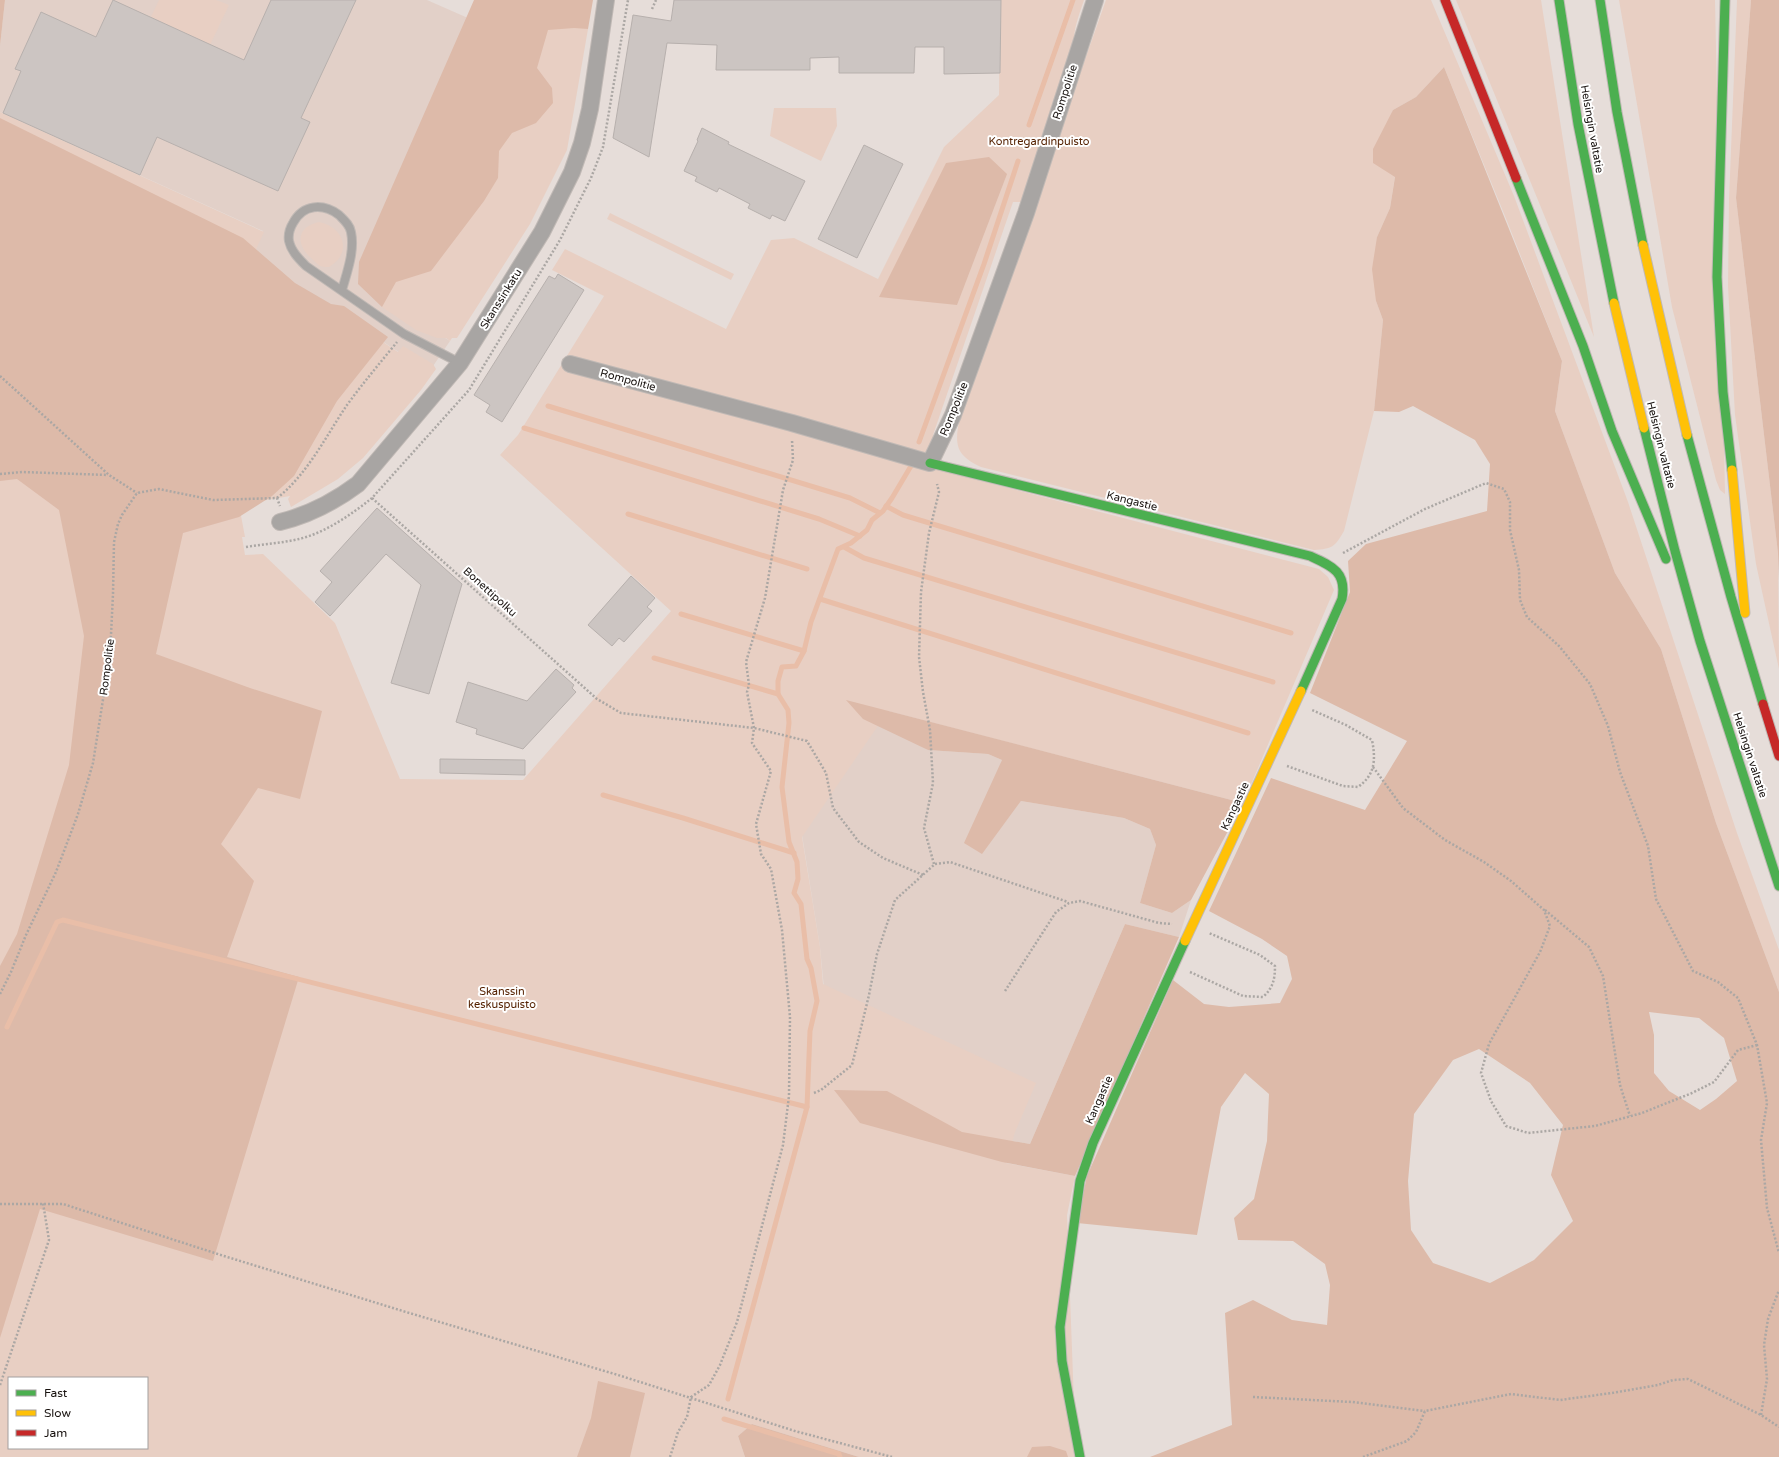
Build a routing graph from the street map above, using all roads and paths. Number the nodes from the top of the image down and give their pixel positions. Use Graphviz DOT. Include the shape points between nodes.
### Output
graph roads {
  1 [pos="606,0"];
  2 [pos="656,0"];
  3 [pos="1094,0"];
  4 [pos="1445,0"];
  5 [pos="1559,0"];
  6 [pos="1600,0"];
  7 [pos="1725,0"];
  8 [pos="652,9"];
  9 [pos="342,290"];
  10 [pos="404,334"];
  11 [pos="460,363"];
  12 [pos="570,364"];
  13 [pos="0,376"];
  14 [pos="792,423"];
  15 [pos="930,463"];
  16 [pos="0,474"];
  17 [pos="109,475"];
  18 [pos="137,493"];
  19 [pos="277,498"];
  20 [pos="372,498"];
  21 [pos="280,522"];
  22 [pos="1326,563"];
  23 [pos="1700,641"];
  24 [pos="1749,662"];
  25 [pos="1296,703"];
  26 [pos="754,728"];
  27 [pos="1779,756"];
  28 [pos="1270,759"];
  29 [pos="1373,767"];
  30 [pos="934,864"];
  31 [pos="923,875"];
  32 [pos="1779,886"];
  33 [pos="1069,902"];
  34 [pos="1544,910"];
  35 [pos="1192,925"];
  36 [pos="1174,965"];
  37 [pos="1005,990"];
  38 [pos="0,994"];
  39 [pos="1757,1045"];
  40 [pos="814,1093"];
  41 [pos="1630,1116"];
  42 [pos="43,1203"];
  43 [pos="0,1204"];
  44 [pos="1779,1253"];
  45 [pos="1779,1290"];
  46 [pos="0,1385"];
  47 [pos="691,1397"];
  48 [pos="1252,1398"];
  49 [pos="1425,1411"];
  50 [pos="1761,1415"];
  51 [pos="1779,1427"];
  52 [pos="670,1457"];
  53 [pos="892,1457"];
  54 [pos="1080,1457"];
  55 [pos="1363,1457"];
  1 -- 11 [label="street, Skanssinkatu" via="590,109 572,172 542,232"];
  2 -- 8 [label="path"];
  3 -- 15 [label="street, Rompolitie" via="1026,213 953,415"];
  4 -- 23 [label="main road" via="1583,346 1612,431"];
  5 -- 23 [label="main road, Helsingin valtatie" via="1578,124 1619,327"];
  6 -- 24 [label="main road" via="1617,112 1658,314 1713,539"];
  7 -- 24 [label="main road" via="1717,277 1723,392"];
  9 -- 9 [label="lane" via="306,266 295,255 289,241 294,221 308,208 318,206 333,211 345,220 351,231 350,257"];
  9 -- 10 [label="lane"];
  10 -- 11 [label="lane"];
  10 -- 19 [label="path" via="348,404 301,475"];
  11 -- 21 [label="street, Skanssinkatu" via="358,484 317,509"];
  12 -- 14 [label="street, Rompolitie"];
  13 -- 17 [label="path"];
  14 -- 15 [label="street, Rompolitie"];
  14 -- 26 [label="path" via="793,460 783,490 765,598 746,662 749,685 747,692"];
  15 -- 22 [label="main road, Kangastie" via="1310,556"];
  15 -- 30 [label="path" via="939,492 929,534 921,592 919,657 922,692 930,730 932,783 924,828"];
  16 -- 17 [label="path" via="22,472"];
  17 -- 18 [label="path"];
  18 -- 19 [label="path" via="159,489 214,500"];
  18 -- 38 [label="path, Rompolitie" via="122,515 114,542 110,655 93,763 78,814 56,872"];
  19 -- 21 [label="path"];
  20 -- 26 [label="path, Bonettipolku" via="598,699 621,713"];
  22 -- 25 [label="main road, Kangastie" via="1340,576 1344,587 1342,599"];
  22 -- 39 [label="path" via="1425,509 1486,483 1504,489 1510,502 1510,530 1519,570 1520,600 1527,617 1558,646 1590,684 1608,726 1620,772 1648,846 1656,899 1693,971 1718,982 1738,998"];
  23 -- 32 [label="main road, Helsingin valtatie"];
  24 -- 27 [label="main road"];
  25 -- 28 [label="main road, Kangastie"];
  25 -- 29 [label="path" via="1346,725 1372,740 1375,754"];
  26 -- 31 [label="path, Bonettipolku" via="807,741 826,773 833,808 858,842 883,858"];
  26 -- 47 [label="path" via="752,743 771,772 756,824 761,854 771,869 782,930 790,1017 789,1096 783,1145 737,1322 710,1385"];
  28 -- 29 [label="path" via="1343,786 1358,787 1366,781"];
  28 -- 35 [label="main road, Kangastie"];
  29 -- 34 [label="path" via="1403,808 1445,840 1511,881"];
  30 -- 31 [label="path"];
  30 -- 33 [label="path" via="950,862"];
  31 -- 40 [label="path" via="895,900 877,954 852,1065"];
  33 -- 35 [label="path" via="1080,901 1159,923"];
  33 -- 37 [label="path" via="1056,912"];
  34 -- 41 [label="path" via="1589,947 1603,976 1620,1085"];
  34 -- 41 [label="path" via="1550,926 1540,952 1489,1044 1481,1073 1491,1101 1506,1126 1528,1133 1595,1126"];
  35 -- 36 [label="main road, Kangastie"];
  35 -- 36 [label="path" via="1260,955 1274,966 1275,978 1270,990 1263,997 1243,996"];
  36 -- 54 [label="main road, Kangastie" via="1093,1143 1080,1181 1060,1327 1062,1361"];
  39 -- 41 [label="path" via="1738,1050 1714,1082"];
  39 -- 44 [label="path" via="1767,1103 1761,1140 1767,1208"];
  42 -- 43 [label="path"];
  42 -- 46 [label="path" via="49,1240"];
  42 -- 47 [label="path" via="63,1204 239,1261"];
  45 -- 50 [label="path" via="1768,1319 1764,1344 1767,1379"];
  47 -- 52 [label="path" via="687,1417 678,1432"];
  47 -- 53 [label="path" via="795,1431"];
  48 -- 49 [label="path" via="1352,1402"];
  49 -- 50 [label="path" via="1511,1394 1560,1400 1688,1379"];
  49 -- 55 [label="path" via="1416,1432 1407,1441"];
  50 -- 51 [label="path"];
}
